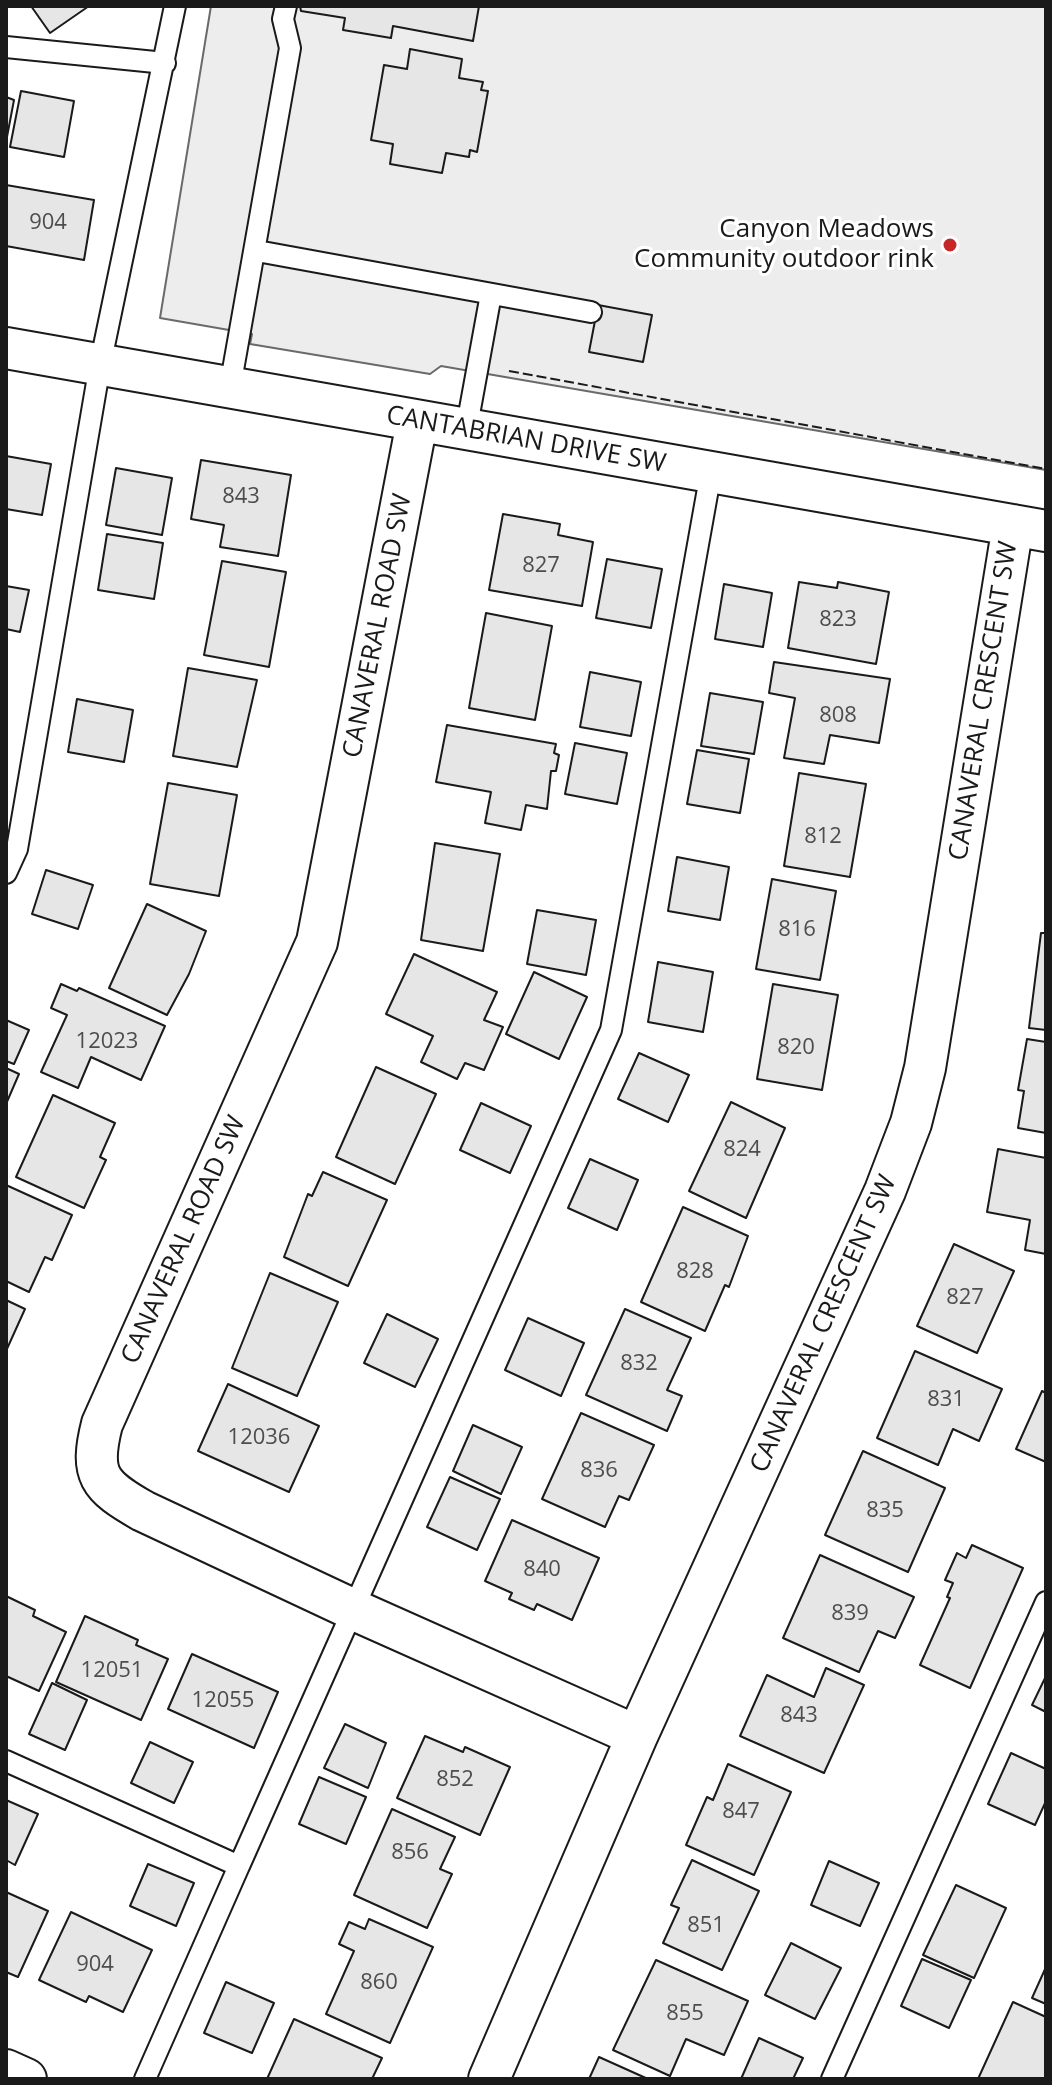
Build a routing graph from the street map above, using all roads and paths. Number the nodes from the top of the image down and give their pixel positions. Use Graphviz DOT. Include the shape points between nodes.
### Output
graph roads {
  1 [pos="175,6"];
  2 [pos="286,6"];
  3 [pos="6,47"];
  4 [pos="165,63"];
  5 [pos="257,251"];
  6 [pos="491,294"];
  7 [pos="591,312"];
  8 [pos="6,348"];
  9 [pos="100,365"];
  10 [pos="230,387"];
  11 [pos="417,422"];
  12 [pos="466,431"];
  13 [pos="711,472"];
  14 [pos="1030,528"];
  15 [pos="6,873"];
  16 [pos="1046,1602"];
  17 [pos="352,1609"];
  18 [pos="637,1736"];
  19 [pos="6,1761"];
  20 [pos="239,1866"];
  21 [pos="6,2070"];
  22 [pos="26,2079"];
  23 [pos="145,2079"];
  24 [pos="489,2079"];
  25 [pos="832,2079"];
  1 -- 4 [label="lane"];
  2 -- 5 [label="lane" via="283,19 290,48"];
  3 -- 4 [label="lane"];
  4 -- 9 [label="lane"];
  5 -- 6 [label="lane"];
  5 -- 10 [label="lane"];
  6 -- 7 [label="lane"];
  6 -- 12 [label="lane"];
  8 -- 9 [label="street, CANTABRIAN DRIVE SW"];
  9 -- 10 [label="street, CANTABRIAN DRIVE SW"];
  9 -- 15 [label="lane" via="17,849"];
  10 -- 11 [label="street, CANTABRIAN DRIVE SW"];
  11 -- 12 [label="street, CANTABRIAN DRIVE SW"];
  11 -- 17 [label="street, CANAVERAL ROAD SW" via="317,942 102,1424 94,1455 97,1475 119,1498"];
  12 -- 13 [label="street, CANTABRIAN DRIVE SW"];
  13 -- 14 [label="street, CANTABRIAN DRIVE SW"];
  13 -- 17 [label="lane" via="611,1030"];
  14 -- 18 [label="street, CANAVERAL CRESCENT SW" via="911,1123 885,1191"];
  16 -- 25 [label="lane"];
  17 -- 18 [label="street, CANAVERAL ROAD SW"];
  17 -- 20 [label="lane"];
  18 -- 24 [label="street, CANAVERAL CRESCENT SW"];
  19 -- 20 [label="lane"];
  20 -- 23 [label="lane"];
  21 -- 22 [label="street"];
}
